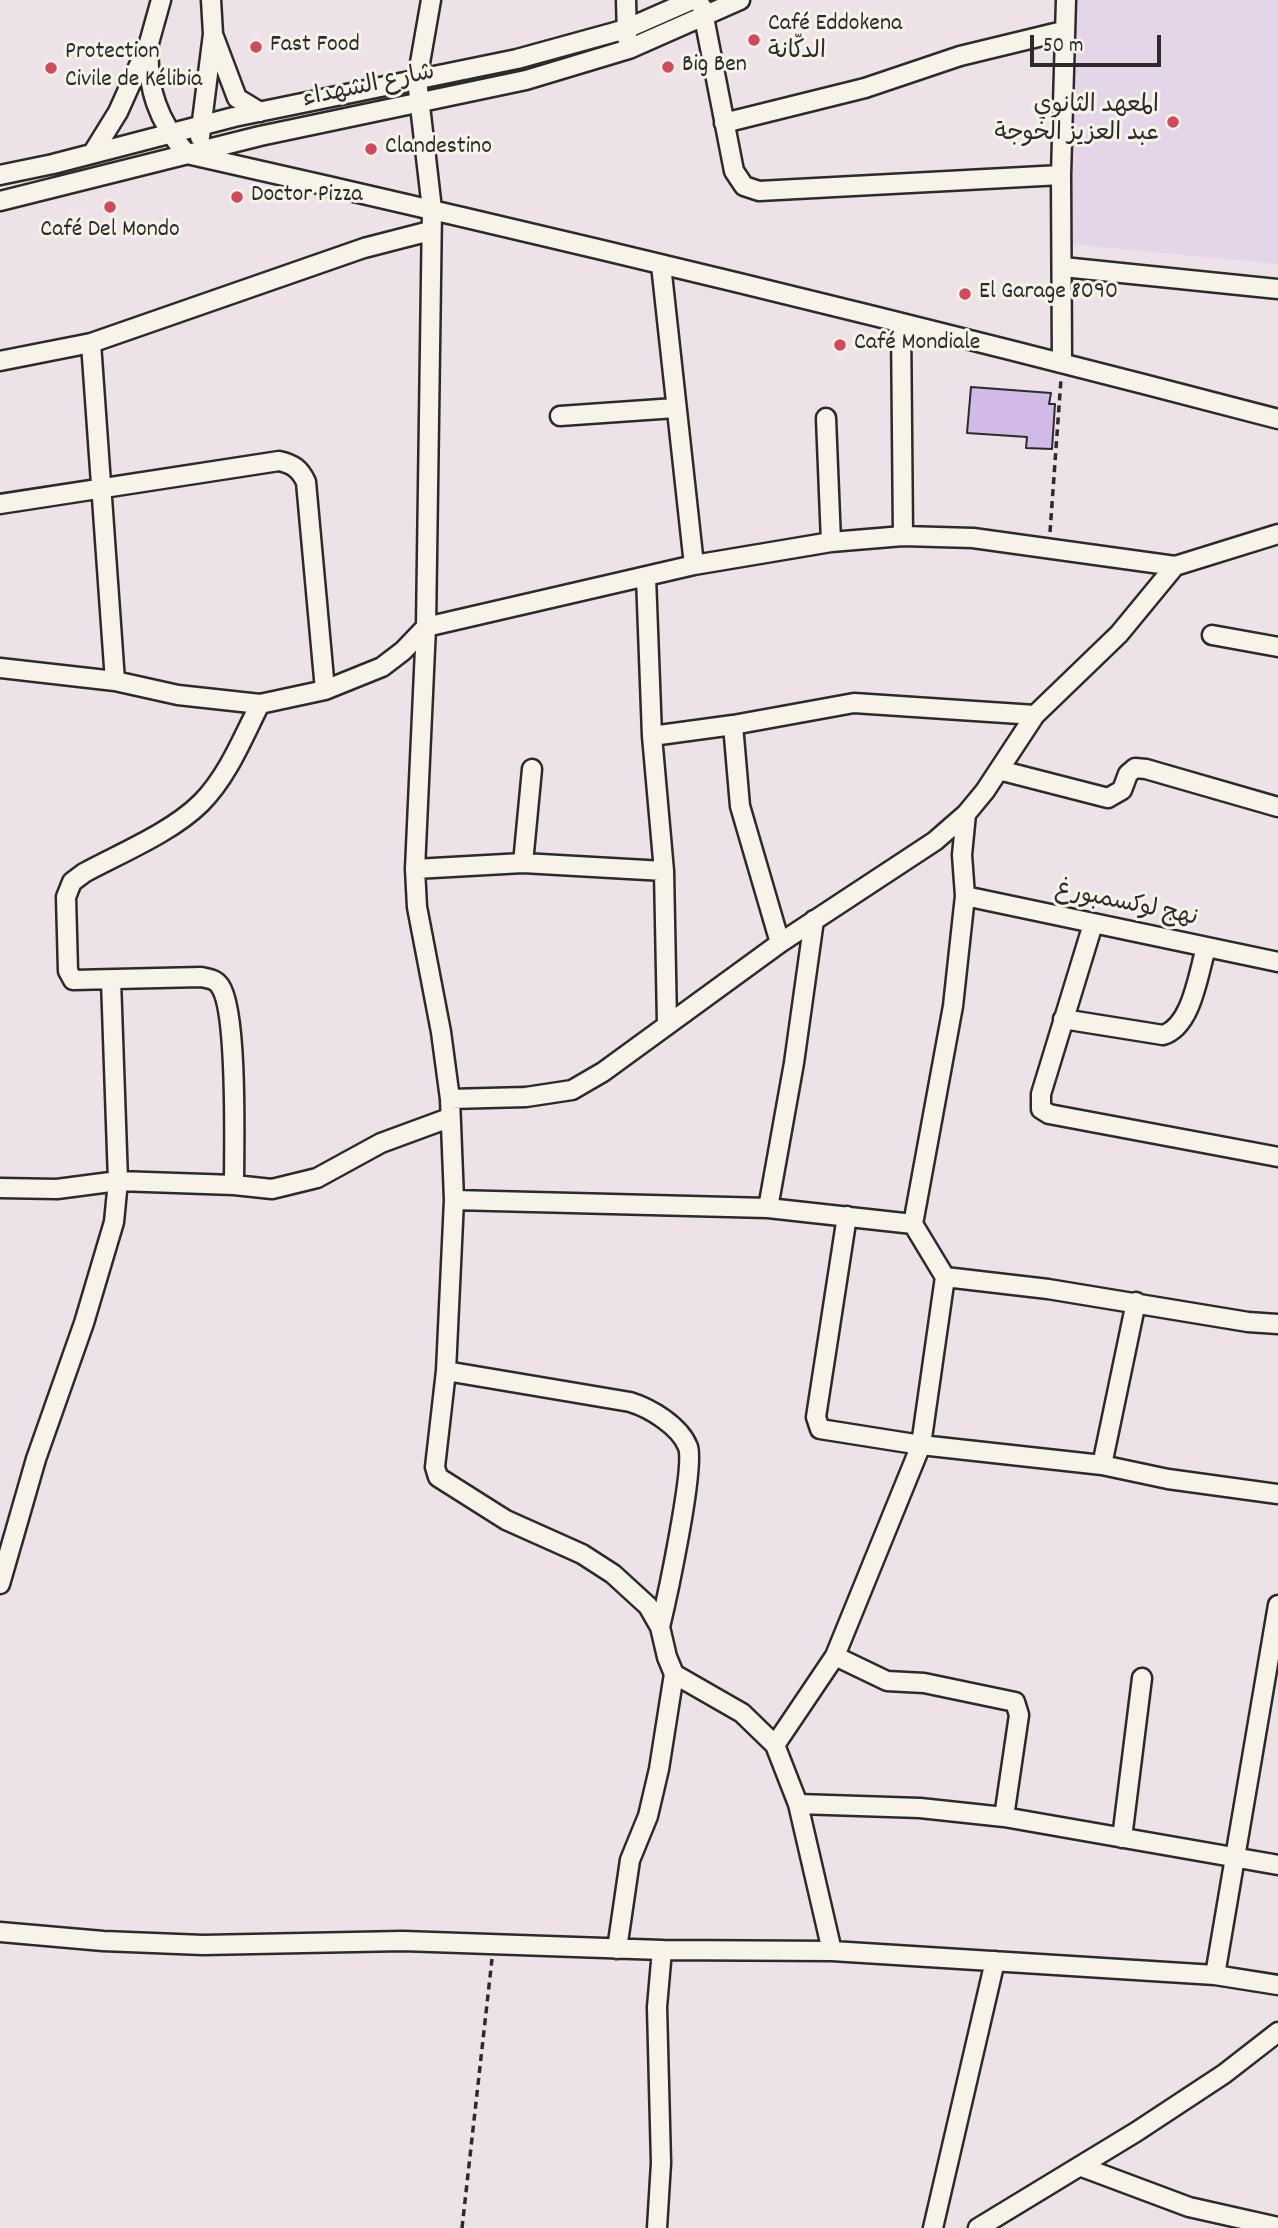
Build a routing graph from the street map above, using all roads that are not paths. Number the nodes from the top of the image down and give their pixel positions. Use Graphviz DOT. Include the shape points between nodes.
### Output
graph roads {
  1 [pos="161,0"];
  2 [pos="212,0"];
  3 [pos="431,0"];
  4 [pos="626,0"];
  5 [pos="692,0"];
  6 [pos="740,0"];
  7 [pos="1066,0"];
  8 [pos="703,9"];
  9 [pos="626,29"];
  10 [pos="1063,31"];
  11 [pos="213,34"];
  12 [pos="149,43"];
  13 [pos="629,49"];
  14 [pos="465,71"];
  15 [pos="417,80"];
  16 [pos="468,91"];
  17 [pos="418,103"];
  18 [pos="260,112"];
  19 [pos="723,123"];
  20 [pos="200,126"];
  21 [pos="169,134"];
  22 [pos="193,153"];
  23 [pos="92,154"];
  24 [pos="53,164"];
  25 [pos="0,175"];
  26 [pos="1061,175"];
  27 [pos="23,196"];
  28 [pos="0,201"];
  29 [pos="432,209"];
  30 [pos="0,213"];
  31 [pos="430,231"];
  32 [pos="661,265"];
  33 [pos="1063,267"];
  34 [pos="1278,289"];
  35 [pos="901,323"];
  36 [pos="91,343"];
  37 [pos="0,361"];
  38 [pos="1062,363"];
  39 [pos="675,408"];
  40 [pos="560,416"];
  41 [pos="826,418"];
  42 [pos="1278,419"];
  43 [pos="100,490"];
  44 [pos="0,504"];
  45 [pos="1278,534"];
  46 [pos="904,536"];
  47 [pos="831,542"];
  48 [pos="694,565"];
  49 [pos="1175,566"];
  50 [pos="646,577"];
  51 [pos="426,627"];
  52 [pos="1212,635"];
  53 [pos="1278,647"];
  54 [pos="0,668"];
  55 [pos="115,681"];
  56 [pos="326,690"];
  57 [pos="260,704"];
  58 [pos="1035,715"];
  59 [pos="733,725"];
  60 [pos="652,736"];
  61 [pos="533,769"];
  62 [pos="999,770"];
  63 [pos="1278,807"];
  64 [pos="966,814"];
  65 [pos="523,863"];
  66 [pos="415,869"];
  67 [pos="664,871"];
  68 [pos="965,896"];
  69 [pos="814,920"];
  70 [pos="1093,923"];
  71 [pos="780,943"];
  72 [pos="1206,948"];
  73 [pos="1278,962"];
  74 [pos="111,980"];
  75 [pos="1063,1019"];
  76 [pos="667,1023"];
  77 [pos="450,1099"];
  78 [pos="449,1118"];
  79 [pos="1278,1157"];
  80 [pos="118,1181"];
  81 [pos="234,1185"];
  82 [pos="0,1188"];
  83 [pos="454,1200"];
  84 [pos="768,1208"];
  85 [pos="847,1216"];
  86 [pos="913,1224"];
  87 [pos="945,1277"];
  88 [pos="1136,1302"];
  89 [pos="1278,1324"];
  90 [pos="446,1371"];
  91 [pos="921,1445"];
  92 [pos="1102,1465"];
  93 [pos="1278,1494"];
  94 [pos="0,1584"];
  95 [pos="1278,1605"];
  96 [pos="1276,1625"];
  97 [pos="660,1627"];
  98 [pos="835,1656"];
  99 [pos="674,1674"];
  100 [pos="1142,1678"];
  101 [pos="775,1745"];
  102 [pos="798,1804"];
  103 [pos="1004,1817"];
  104 [pos="1122,1838"];
  105 [pos="1237,1859"];
  106 [pos="1278,1865"];
  107 [pos="0,1933"];
  108 [pos="617,1949"];
  109 [pos="662,1950"];
  110 [pos="832,1951"];
  111 [pos="995,1961"];
  112 [pos="1215,1975"];
  113 [pos="1278,1985"];
  114 [pos="1278,2032"];
  115 [pos="1082,2167"];
  116 [pos="1278,2227"];
  117 [pos="657,2228"];
  118 [pos="933,2228"];
  119 [pos="978,2228"];
  1 -- 12 [label="street"];
  2 -- 11 [label="street"];
  3 -- 15 [label="street"];
  4 -- 9 [label="street"];
  5 -- 9 [label="street, شارع الشهداء"];
  6 -- 8 [label="street, شارع الشهداء"];
  7 -- 10 [label="street"];
  8 -- 13 [label="street, شارع الشهداء"];
  8 -- 19 [label="street"];
  9 -- 13 [label="street"];
  9 -- 14 [label="street, شارع الشهداء"];
  10 -- 19 [label="street"];
  10 -- 26 [label="street"];
  11 -- 18 [label="street" via="237,98"];
  11 -- 20 [label="street"];
  12 -- 21 [label="street" via="149,80"];
  12 -- 23 [label="street" via="118,112"];
  13 -- 16 [label="street, شارع الشهداء" via="526,80"];
  14 -- 15 [label="street, شارع الشهداء"];
  14 -- 16 [label="street"];
  15 -- 17 [label="street"];
  15 -- 18 [label="street, شارع الشهداء"];
  16 -- 17 [label="street, شارع الشهداء"];
  17 -- 22 [label="street, شارع الشهداء"];
  17 -- 29 [label="street"];
  18 -- 20 [label="street, شارع الشهداء"];
  19 -- 26 [label="street" via="738,180 759,191"];
  20 -- 21 [label="street, شارع الشهداء"];
  20 -- 22 [label="street"];
  21 -- 22 [label="street"];
  21 -- 23 [label="street, شارع الشهداء"];
  22 -- 27 [label="street, شارع الشهداء"];
  22 -- 29 [label="street"];
  23 -- 24 [label="street, شارع الشهداء"];
  24 -- 25 [label="street, شارع الشهداء"];
  24 -- 27 [label="street"];
  26 -- 33 [label="street"];
  27 -- 28 [label="street, شارع الشهداء"];
  27 -- 30 [label="street"];
  29 -- 31 [label="street"];
  29 -- 32 [label="street"];
  31 -- 36 [label="street" via="364,248"];
  31 -- 51 [label="street"];
  32 -- 35 [label="street"];
  32 -- 39 [label="street"];
  33 -- 34 [label="street"];
  33 -- 38 [label="street"];
  35 -- 38 [label="street"];
  35 -- 46 [label="street"];
  36 -- 37 [label="street"];
  36 -- 43 [label="street"];
  38 -- 42 [label="street"];
  39 -- 40 [label="street"];
  39 -- 48 [label="street"];
  41 -- 47 [label="street"];
  43 -- 44 [label="street"];
  43 -- 55 [label="street"];
  43 -- 56 [label="street" via="279,461 298,468 306,482"];
  45 -- 49 [label="street"];
  46 -- 47 [label="street"];
  46 -- 49 [label="street" via="1049,546"];
  47 -- 48 [label="street"];
  48 -- 50 [label="street"];
  49 -- 58 [label="street" via="1119,634"];
  50 -- 51 [label="street"];
  50 -- 60 [label="street"];
  51 -- 56 [label="street" via="382,667"];
  51 -- 66 [label="street"];
  52 -- 53 [label="street"];
  54 -- 55 [label="street"];
  55 -- 57 [label="street" via="178,695"];
  56 -- 57 [label="street"];
  57 -- 74 [label="street" via="226,771 201,803 84,873 68,888 69,976 74,980"];
  58 -- 59 [label="street" via="854,703"];
  58 -- 62 [label="street"];
  59 -- 60 [label="street"];
  59 -- 71 [label="street" via="740,806"];
  60 -- 67 [label="street"];
  61 -- 65 [label="street"];
  62 -- 63 [label="street" via="1108,798 1122,790 1135,768 1146,769"];
  62 -- 64 [label="street"];
  64 -- 68 [label="street"];
  64 -- 69 [label="street" via="935,841"];
  65 -- 66 [label="street"];
  65 -- 67 [label="street"];
  66 -- 77 [label="street" via="417,907"];
  67 -- 76 [label="street"];
  68 -- 70 [label="street, نهج لوكسمبورغ"];
  68 -- 86 [label="street" via="953,1006"];
  69 -- 71 [label="street"];
  69 -- 84 [label="street"];
  70 -- 72 [label="street, نهج لوكسمبورغ"];
  70 -- 75 [label="street"];
  71 -- 76 [label="street"];
  72 -- 73 [label="street, نهج لوكسمبورغ"];
  72 -- 75 [label="street" via="1183,1021 1172,1032 1163,1035"];
  74 -- 80 [label="street"];
  74 -- 81 [label="street" via="201,977 213,979 221,988 234,1086"];
  75 -- 79 [label="street" via="1039,1102 1044,1111"];
  76 -- 77 [label="street" via="572,1090 526,1097"];
  77 -- 78 [label="street"];
  78 -- 81 [label="street" via="381,1143 295,1185 272,1189"];
  78 -- 83 [label="street"];
  80 -- 81 [label="street"];
  80 -- 82 [label="street" via="57,1189"];
  80 -- 94 [label="street" via="111,1235 36,1459"];
  83 -- 84 [label="street"];
  83 -- 90 [label="street"];
  84 -- 85 [label="street"];
  85 -- 86 [label="street"];
  85 -- 91 [label="street" via="816,1424 825,1431"];
  86 -- 87 [label="street"];
  87 -- 88 [label="street"];
  87 -- 91 [label="street"];
  88 -- 89 [label="street"];
  88 -- 92 [label="street"];
  90 -- 97 [label="street" via="435,1460 438,1478 506,1520 582,1554 613,1574 648,1606"];
  90 -- 97 [label="street" via="630,1402 646,1407 683,1439 690,1458"];
  91 -- 92 [label="street"];
  91 -- 98 [label="street"];
  92 -- 93 [label="street"];
  95 -- 96 [label="street"];
  96 -- 105 [label="street"];
  97 -- 99 [label="street"];
  98 -- 101 [label="street"];
  98 -- 103 [label="street" via="887,1681 924,1683 1016,1702 1019,1714"];
  99 -- 101 [label="street" via="742,1713"];
  99 -- 108 [label="street" via="655,1789 630,1860"];
  100 -- 104 [label="street"];
  101 -- 102 [label="street"];
  102 -- 103 [label="street" via="920,1808"];
  102 -- 110 [label="street"];
  103 -- 104 [label="street"];
  104 -- 105 [label="street"];
  105 -- 106 [label="street"];
  105 -- 112 [label="street"];
  107 -- 108 [label="street" via="203,1945 340,1941"];
  108 -- 109 [label="street"];
  109 -- 110 [label="street"];
  109 -- 117 [label="street" via="657,1984 662,2163"];
  110 -- 111 [label="street"];
  111 -- 112 [label="street"];
  111 -- 118 [label="street"];
  112 -- 113 [label="street"];
  114 -- 115 [label="street" via="1224,2074"];
  115 -- 116 [label="street" via="1189,2207"];
  115 -- 119 [label="street"];
}
